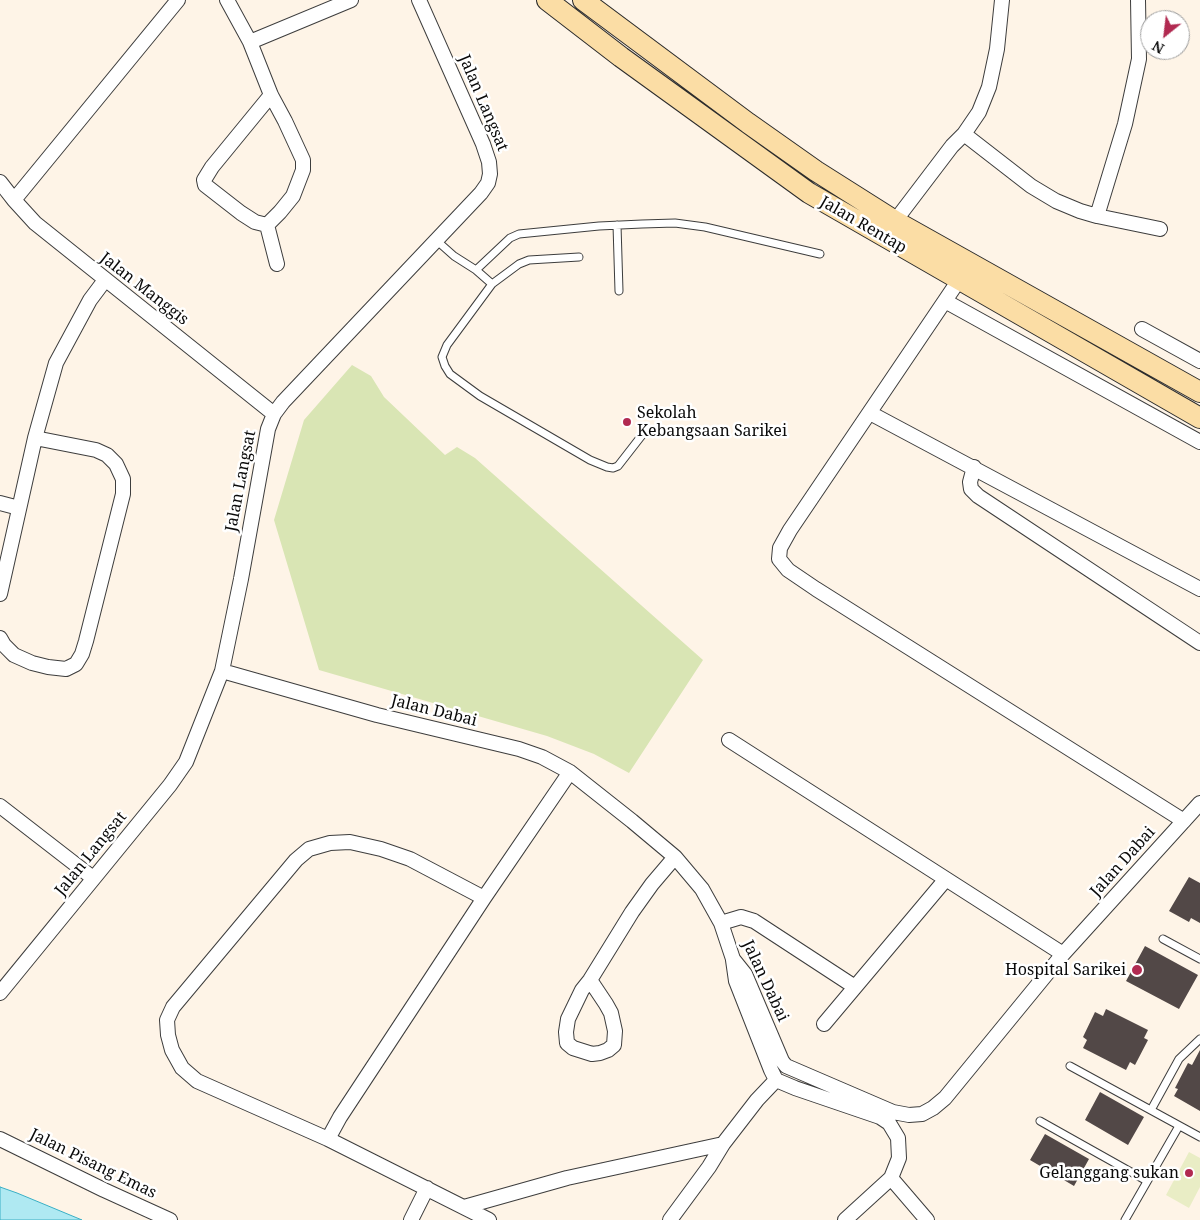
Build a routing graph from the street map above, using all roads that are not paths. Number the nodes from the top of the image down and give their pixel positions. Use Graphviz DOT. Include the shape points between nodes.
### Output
graph roads {
  1 [pos="178,0"];
  2 [pos="227,0"];
  3 [pos="351,0"];
  4 [pos="419,0"];
  5 [pos="547,0"];
  6 [pos="583,0"];
  7 [pos="1002,0"];
  8 [pos="1138,0"];
  9 [pos="250,42"];
  10 [pos="271,96"];
  11 [pos="964,134"];
  12 [pos="0,182"];
  13 [pos="14,200"];
  14 [pos="1097,216"];
  15 [pos="895,221"];
  16 [pos="266,225"];
  17 [pos="618,225"];
  18 [pos="1160,229"];
  19 [pos="436,240"];
  20 [pos="820,254"];
  21 [pos="579,257"];
  22 [pos="277,264"];
  23 [pos="476,270"];
  24 [pos="105,280"];
  25 [pos="958,280"];
  26 [pos="492,284"];
  27 [pos="620,291"];
  28 [pos="945,300"];
  29 [pos="1142,329"];
  30 [pos="1200,361"];
  31 [pos="1200,392"];
  32 [pos="870,413"];
  33 [pos="274,414"];
  34 [pos="1200,418"];
  35 [pos="646,430"];
  36 [pos="35,438"];
  37 [pos="1200,442"];
  38 [pos="974,467"];
  39 [pos="0,503"];
  40 [pos="19,508"];
  41 [pos="1200,589"];
  42 [pos="0,594"];
  43 [pos="0,638"];
  44 [pos="1200,643"];
  45 [pos="222,671"];
  46 [pos="729,740"];
  47 [pos="570,772"];
  48 [pos="1200,803"];
  49 [pos="0,806"];
  50 [pos="1184,821"];
  51 [pos="675,857"];
  52 [pos="93,878"];
  53 [pos="946,879"];
  54 [pos="484,898"];
  55 [pos="721,923"];
  56 [pos="1164,939"];
  57 [pos="1063,954"];
  58 [pos="733,959"];
  59 [pos="1200,959"];
  60 [pos="590,980"];
  61 [pos="856,987"];
  62 [pos="0,993"];
  63 [pos="824,1024"];
  64 [pos="1200,1039"];
  65 [pos="1070,1066"];
  66 [pos="776,1080"];
  67 [pos="1151,1110"];
  68 [pos="1040,1121"];
  69 [pos="1179,1126"];
  70 [pos="1200,1137"];
  71 [pos="0,1139"];
  72 [pos="328,1139"];
  73 [pos="722,1144"];
  74 [pos="891,1178"];
  75 [pos="1147,1181"];
  76 [pos="427,1188"];
  77 [pos="464,1207"];
  78 [pos="170,1220"];
  79 [pos="411,1220"];
  80 [pos="489,1220"];
  81 [pos="670,1220"];
  82 [pos="845,1220"];
  83 [pos="927,1220"];
  84 [pos="1125,1220"];
  1 -- 13 [label="street"];
  2 -- 9 [label="street"];
  3 -- 9 [label="street"];
  4 -- 19 [label="street, Jalan Langsat" via="483,144 490,174 481,193"];
  5 -- 25 [label="main road, Jalan Rentap" via="809,193"];
  6 -- 15 [label="main road, Jalan Rentap" via="748,123"];
  7 -- 11 [label="street" via="989,87 979,112"];
  8 -- 14 [label="street" via="1139,59 1125,124"];
  9 -- 10 [label="street"];
  10 -- 16 [label="street" via="297,145 303,170 293,196"];
  10 -- 16 [label="street" via="204,180 205,185 242,213"];
  11 -- 14 [label="street" via="1031,186 1080,212"];
  11 -- 15 [label="street"];
  12 -- 13 [label="street, Jalan Manggis"];
  13 -- 24 [label="street, Jalan Manggis" via="34,223"];
  14 -- 18 [label="street"];
  15 -- 31 [label="main road, Jalan Rentap"];
  16 -- 22 [label="street"];
  17 -- 20 [label="lane" via="675,223 706,227"];
  17 -- 23 [label="lane" via="519,234 510,238"];
  17 -- 27 [label="lane"];
  19 -- 23 [label="lane"];
  19 -- 33 [label="street, Jalan Langsat"];
  21 -- 26 [label="lane" via="529,260"];
  23 -- 26 [label="lane"];
  24 -- 33 [label="street, Jalan Manggis"];
  24 -- 36 [label="street" via="90,300 56,363"];
  25 -- 28 [label="street"];
  25 -- 34 [label="main road, Jalan Rentap"];
  26 -- 35 [label="lane" via="447,345 442,357 450,374 488,401 607,467 618,466"];
  28 -- 32 [label="street"];
  28 -- 37 [label="street"];
  29 -- 30 [label="street"];
  32 -- 38 [label="street"];
  32 -- 50 [label="street" via="790,530 780,548 779,559 788,570"];
  33 -- 45 [label="street, Jalan Langsat" via="268,429"];
  36 -- 40 [label="street"];
  36 -- 43 [label="street" via="107,455 123,479 123,494 82,654 76,664 66,669 32,663 14,655"];
  38 -- 41 [label="street"];
  38 -- 44 [label="street" via="970,482 971,489 978,496"];
  39 -- 40 [label="street"];
  40 -- 42 [label="street"];
  45 -- 47 [label="street, Jalan Dabai" via="377,715 519,749"];
  45 -- 52 [label="street, Jalan Langsat" via="186,762"];
  46 -- 53 [label="street"];
  47 -- 51 [label="street, Jalan Dabai"];
  47 -- 54 [label="street"];
  48 -- 50 [label="street, Jalan Dabai"];
  49 -- 52 [label="street"];
  50 -- 57 [label="street, Jalan Dabai"];
  51 -- 55 [label="street, Jalan Dabai" via="702,889"];
  51 -- 60 [label="street" via="632,912"];
  52 -- 62 [label="street, Jalan Langsat"];
  53 -- 57 [label="street"];
  53 -- 61 [label="street"];
  54 -- 72 [label="street"];
  54 -- 72 [label="street" via="410,858 381,848 350,842 309,849 296,860 174,1007 167,1020 168,1035 182,1068 197,1080"];
  55 -- 58 [label="street, Jalan Dabai"];
  55 -- 61 [label="street" via="747,918"];
  56 -- 59 [label="lane"];
  57 -- 58 [label="street, Jalan Dabai" via="945,1098 922,1114 909,1115 893,1112 786,1066 745,974"];
  58 -- 66 [label="street" via="736,981"];
  60 -- 60 [label="street" via="611,1014 615,1031 614,1045 592,1054 567,1043 566,1032 568,1019"];
  61 -- 63 [label="street"];
  64 -- 67 [label="lane" via="1179,1059"];
  65 -- 67 [label="lane"];
  66 -- 73 [label="street"];
  66 -- 74 [label="street" via="863,1110 889,1123 898,1138 899,1149"];
  67 -- 69 [label="lane"];
  68 -- 75 [label="lane"];
  69 -- 70 [label="lane"];
  69 -- 75 [label="lane"];
  71 -- 78 [label="street, Jalan Pisang Emas"];
  72 -- 76 [label="street"];
  73 -- 77 [label="street" via="567,1178"];
  73 -- 81 [label="street"];
  74 -- 82 [label="street"];
  74 -- 83 [label="street"];
  75 -- 84 [label="lane"];
  76 -- 77 [label="street"];
  76 -- 79 [label="street"];
  77 -- 80 [label="street"];
}
